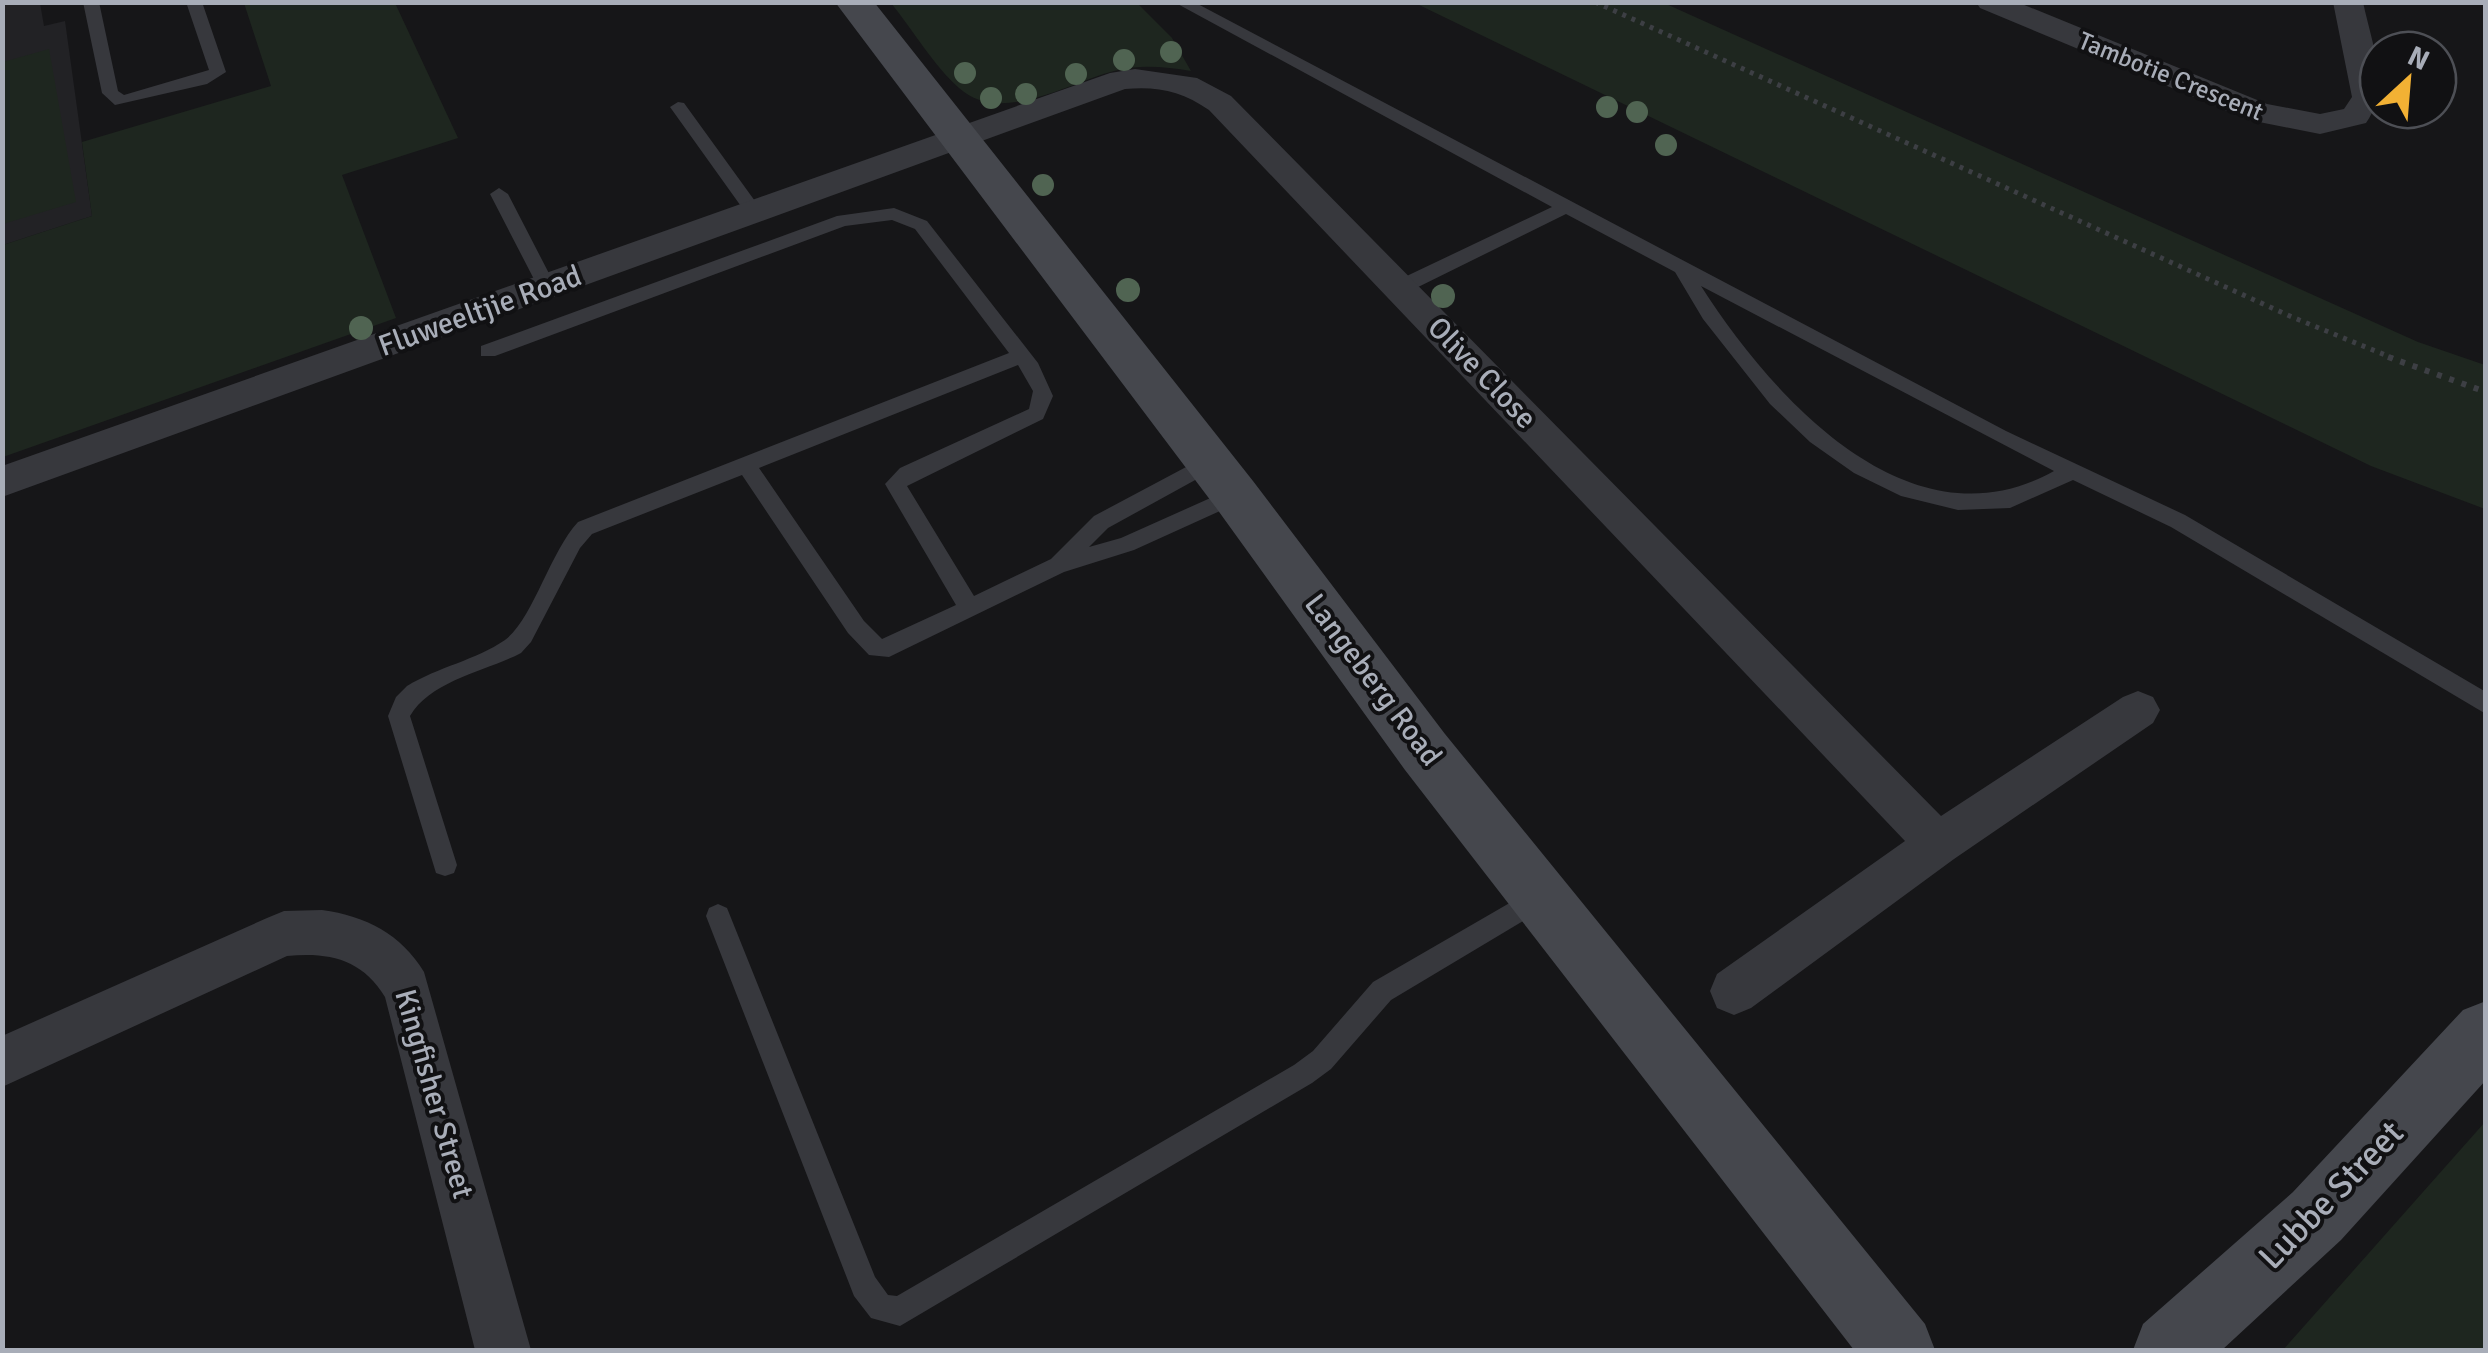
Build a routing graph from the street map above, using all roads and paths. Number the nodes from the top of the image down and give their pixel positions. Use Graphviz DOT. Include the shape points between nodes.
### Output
graph roads {
  1 [pos="91,2"];
  2 [pos="194,2"];
  3 [pos="854,2"];
  4 [pos="1181,2"];
  5 [pos="1595,2"];
  6 [pos="1990,2"];
  7 [pos="2348,2"];
  8 [pos="678,107"];
  9 [pos="958,139"];
  10 [pos="499,194"];
  11 [pos="1564,208"];
  12 [pos="754,212"];
  13 [pos="1682,271"];
  14 [pos="547,286"];
  15 [pos="1400,288"];
  16 [pos="488,351"];
  17 [pos="1022,356"];
  18 [pos="2486,392"];
  19 [pos="745,463"];
  20 [pos="2072,471"];
  21 [pos="1222,479"];
  22 [pos="2,482"];
  23 [pos="1057,566"];
  24 [pos="970,609"];
  25 [pos="2486,704"];
  26 [pos="2138,710"];
  27 [pos="1938,844"];
  28 [pos="445,865"];
  29 [pos="1542,896"];
  30 [pos="718,916"];
  31 [pos="1734,991"];
  32 [pos="2486,1032"];
  33 [pos="2,1062"];
  34 [pos="504,1350"];
  35 [pos="1899,1350"];
  36 [pos="2169,1350"];
  1 -- 2 [label="lane" via="110,94 121,100 218,72"];
  3 -- 9 [label="main road, Langeberg Road"];
  4 -- 11 [label="lane"];
  5 -- 18 [label="path" via="2322,330"];
  6 -- 7 [label="street, Tambotie Crescent" via="2260,113 2320,124 2355,116 2368,98"];
  8 -- 12 [label="lane"];
  9 -- 12 [label="street, Fluweeltjie Road"];
  9 -- 15 [label="street, Olive Close" via="1121,80 1160,78 1193,86 1220,103"];
  9 -- 21 [label="main road, Langeberg Road"];
  10 -- 14 [label="lane"];
  11 -- 13 [label="lane"];
  11 -- 15 [label="lane"];
  12 -- 14 [label="street, Fluweeltjie Road"];
  13 -- 20 [label="lane"];
  13 -- 20 [label="lane" via="1755,376 1808,429 1876,476 1916,492 1976,503 2024,495"];
  14 -- 22 [label="street, Fluweeltjie Road"];
  15 -- 27 [label="street, Olive Close"];
  16 -- 17 [label="lane" via="843,220 894,214 933,236"];
  17 -- 19 [label="lane"];
  17 -- 24 [label="lane" via="1045,392 1036,414 895,484"];
  19 -- 24 [label="lane" via="877,648"];
  19 -- 28 [label="lane" via="585,528 513,646 404,701 399,716"];
  20 -- 25 [label="lane" via="2178,521"];
  21 -- 23 [label="lane" via="1127,544"];
  21 -- 23 [label="lane" via="1101,522"];
  21 -- 29 [label="main road, Langeberg Road"];
  23 -- 24 [label="lane"];
  26 -- 27 [label="street"];
  27 -- 31 [label="street"];
  29 -- 30 [label="lane" via="1382,991 1304,1074 900,1311 885,1311 864,1286"];
  29 -- 35 [label="main road, Langeberg Road"];
  32 -- 36 [label="main road, Lubbe Street" via="2317,1216"];
  33 -- 34 [label="street, Kingfisher Street" via="284,934 341,933 372,947 397,968 407,989"];
}
